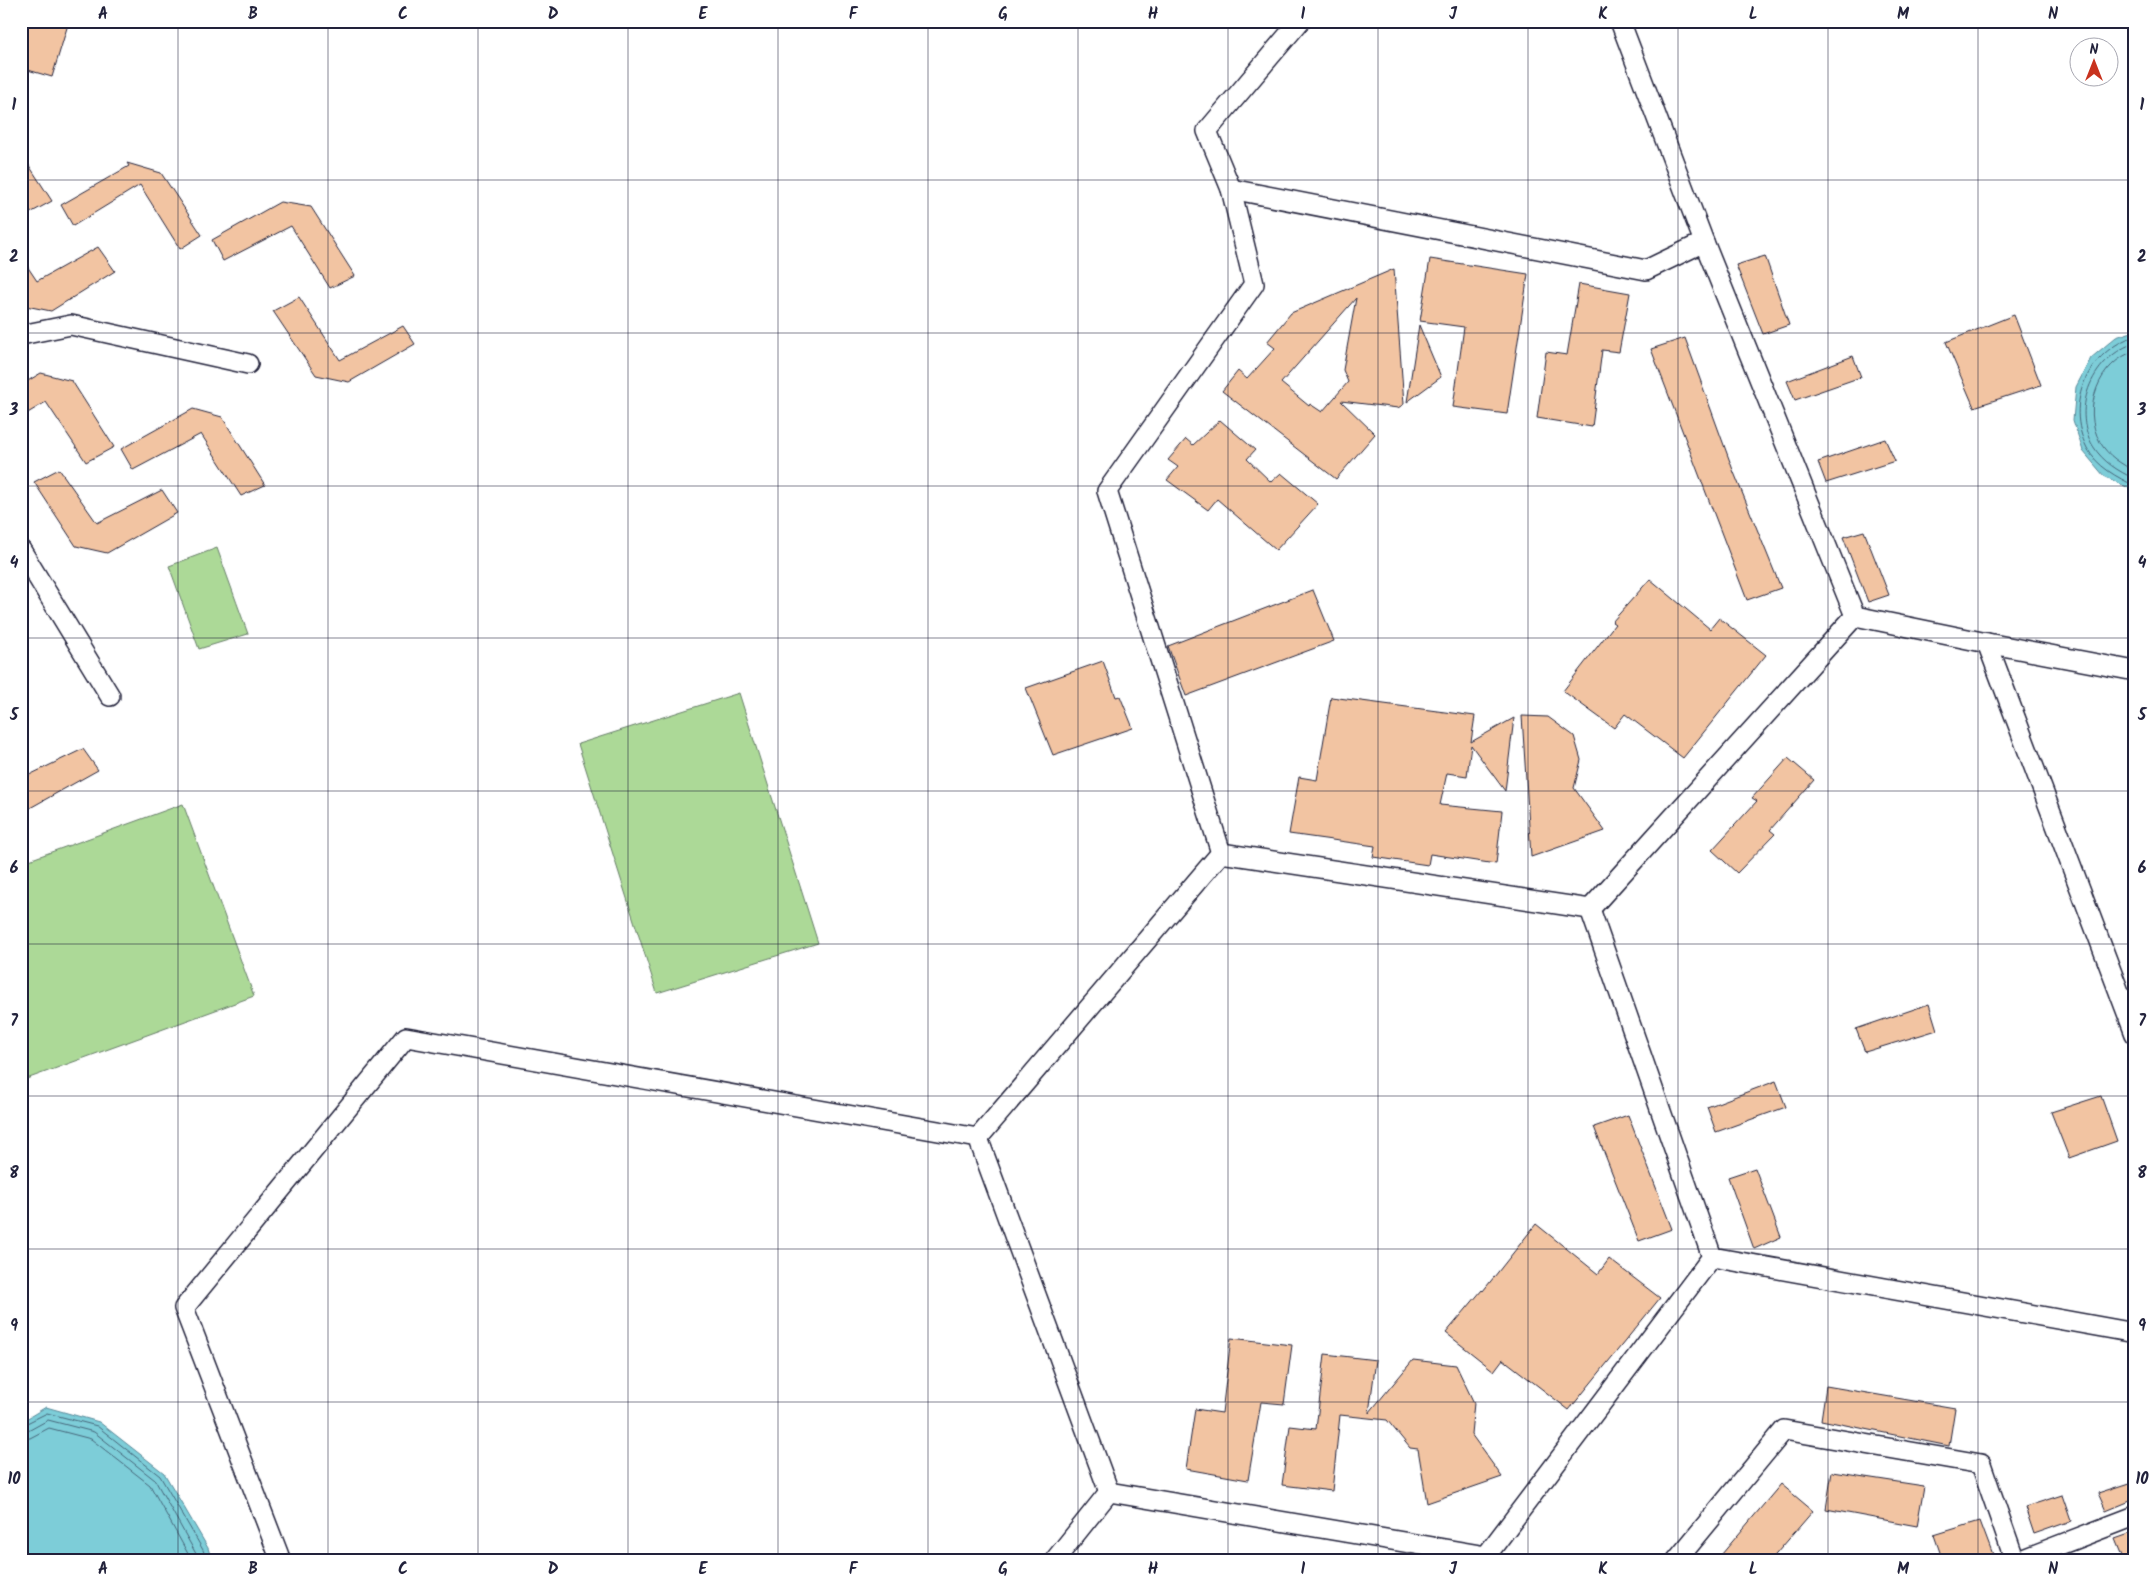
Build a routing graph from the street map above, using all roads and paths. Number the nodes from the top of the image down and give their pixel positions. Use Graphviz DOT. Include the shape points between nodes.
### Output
graph roads {
  1 [pos="1300,21"];
  2 [pos="1620,21"];
  3 [pos="1232,189"];
  4 [pos="1704,242"];
  5 [pos="21,335"];
  6 [pos="248,364"];
  7 [pos="21,550"];
  8 [pos="1855,616"];
  9 [pos="1987,643"];
  10 [pos="2135,671"];
  11 [pos="110,696"];
  12 [pos="1221,853"];
  13 [pos="1590,909"];
  14 [pos="2135,1034"];
  15 [pos="978,1138"];
  16 [pos="1712,1258"];
  17 [pos="2135,1333"];
  18 [pos="1109,1492"];
  19 [pos="2135,1516"];
  20 [pos="1486,1558"];
  21 [pos="281,1561"];
  22 [pos="1054,1561"];
  23 [pos="1676,1561"];
  24 [pos="2016,1561"];
  1 -- 3 [label="street" via="1207,131"];
  2 -- 4 [label="street"];
  3 -- 4 [label="street" via="1646,270"];
  3 -- 12 [label="street" via="1254,284 1107,492"];
  4 -- 8 [label="street"];
  5 -- 6 [label="street" via="71,325"];
  7 -- 11 [label="street"];
  8 -- 9 [label="street"];
  8 -- 13 [label="street"];
  9 -- 10 [label="street"];
  9 -- 14 [label="street"];
  12 -- 13 [label="street"];
  12 -- 15 [label="street"];
  13 -- 16 [label="street"];
  15 -- 18 [label="street"];
  15 -- 21 [label="street" via="406,1037 184,1308"];
  16 -- 17 [label="street"];
  16 -- 20 [label="street"];
  18 -- 20 [label="street"];
  18 -- 22 [label="street"];
  19 -- 24 [label="street"];
  23 -- 24 [label="street" via="1784,1430 1981,1464"];
}
